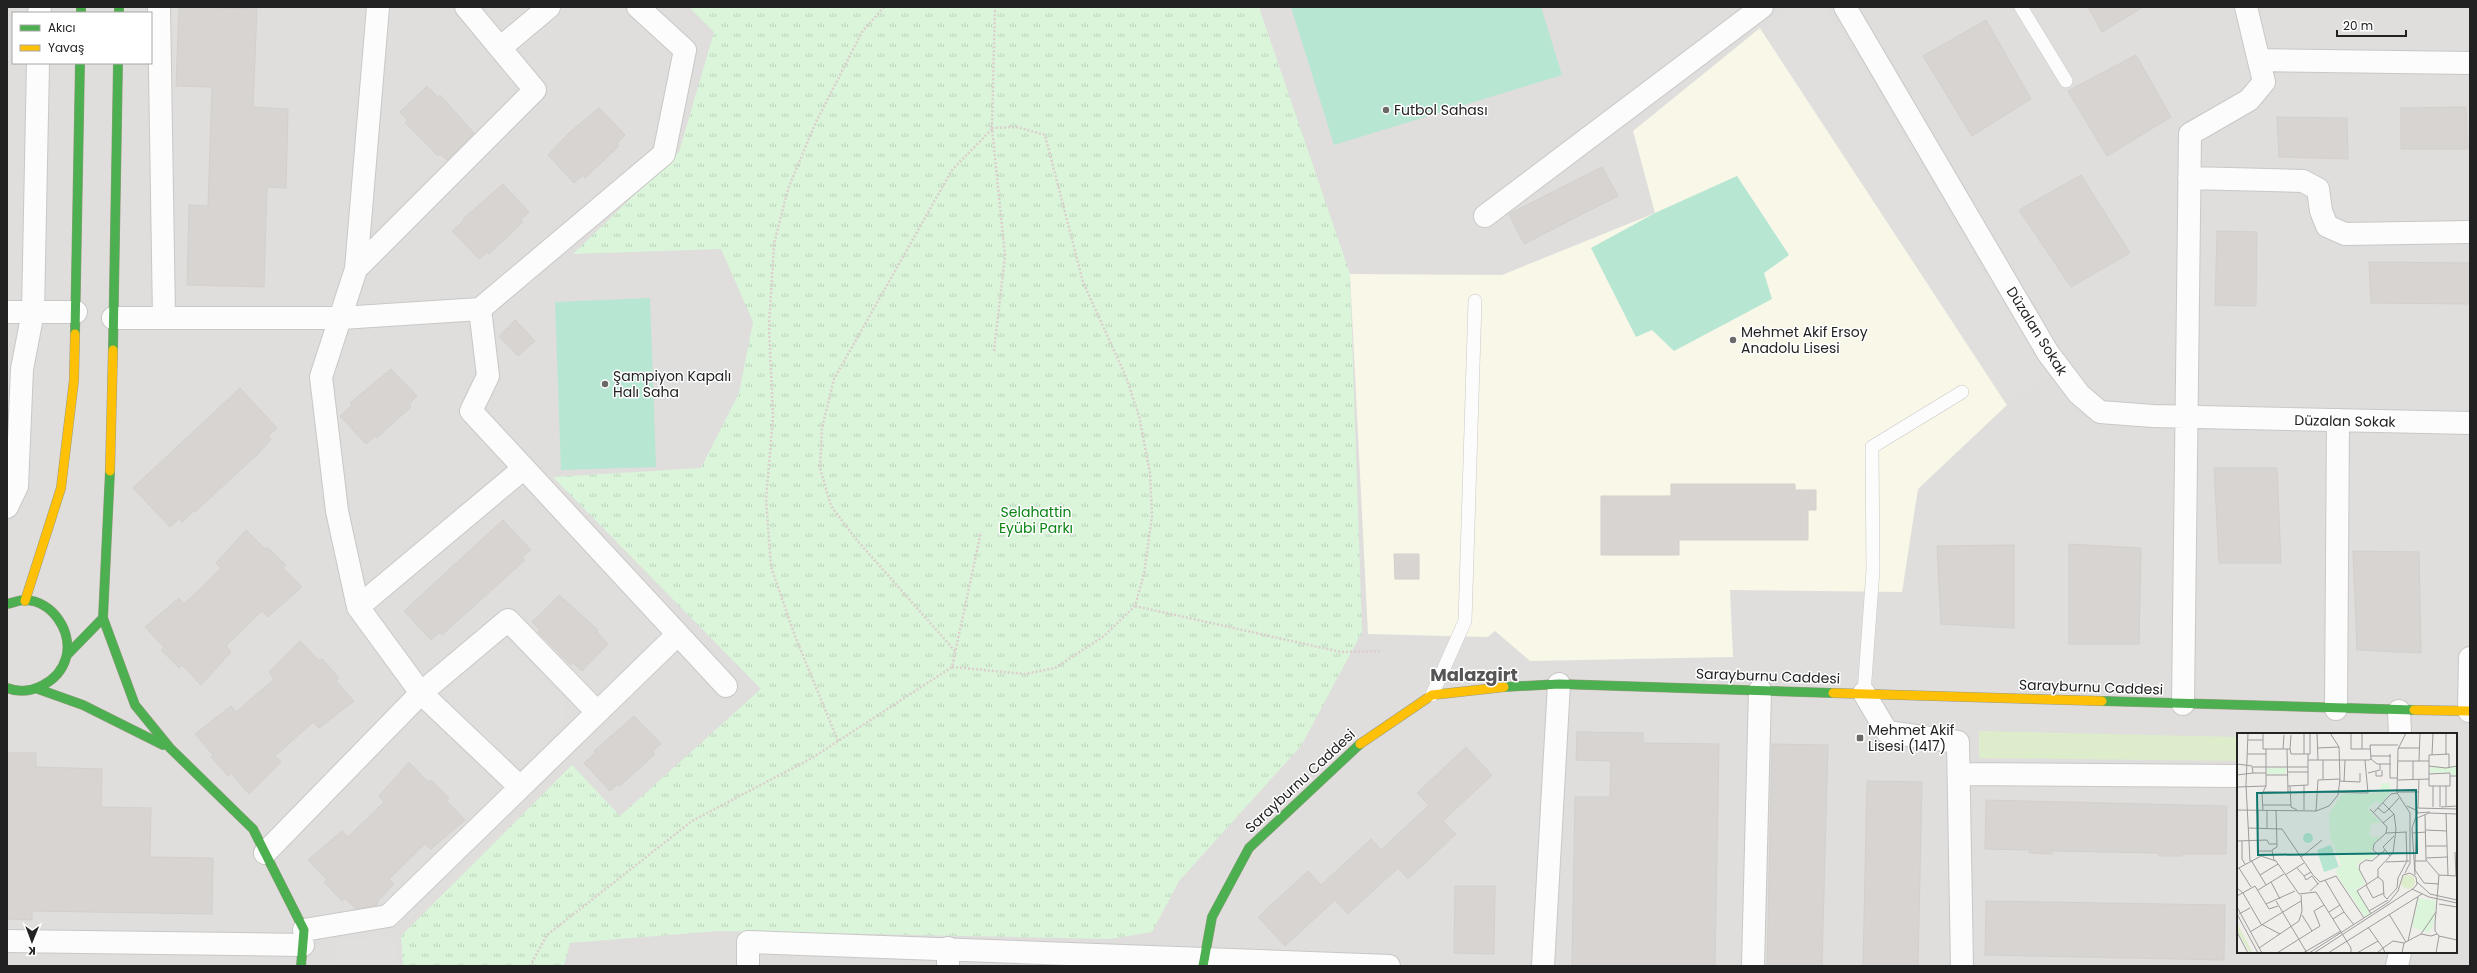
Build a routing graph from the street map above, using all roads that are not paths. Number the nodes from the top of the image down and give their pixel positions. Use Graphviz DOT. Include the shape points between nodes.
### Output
graph roads {
  1 [pos="159,7"];
  2 [pos="378,7"];
  3 [pos="466,7"];
  4 [pos="548,7"];
  5 [pos="638,7"];
  6 [pos="1762,7"];
  7 [pos="1844,7"];
  8 [pos="2021,7"];
  9 [pos="2246,7"];
  10 [pos="500,48"];
  11 [pos="2259,60"];
  12 [pos="2470,63"];
  13 [pos="38,64"];
  14 [pos="80,64"];
  15 [pos="118,64"];
  16 [pos="2066,81"];
  17 [pos="2189,178"];
  18 [pos="1485,216"];
  19 [pos="2470,232"];
  20 [pos="356,269"];
  21 [pos="1475,301"];
  22 [pos="480,309"];
  23 [pos="7,312"];
  24 [pos="33,312"];
  25 [pos="76,312"];
  26 [pos="113,318"];
  27 [pos="164,318"];
  28 [pos="340,318"];
  29 [pos="1962,392"];
  30 [pos="2187,417"];
  31 [pos="2338,420"];
  32 [pos="2470,423"];
  33 [pos="524,468"];
  34 [pos="7,507"];
  35 [pos="25,601"];
  36 [pos="7,604"];
  37 [pos="358,607"];
  38 [pos="103,618"];
  39 [pos="678,634"];
  40 [pos="67,655"];
  41 [pos="2470,658"];
  42 [pos="1559,684"];
  43 [pos="726,686"];
  44 [pos="8,689"];
  45 [pos="38,689"];
  46 [pos="1760,690"];
  47 [pos="421,693"];
  48 [pos="1864,694"];
  49 [pos="1432,696"];
  50 [pos="2183,704"];
  51 [pos="2336,709"];
  52 [pos="2399,711"];
  53 [pos="2469,711"];
  54 [pos="597,712"];
  55 [pos="2400,733"];
  56 [pos="170,748"];
  57 [pos="1959,774"];
  58 [pos="2237,776"];
  59 [pos="520,787"];
  60 [pos="265,853"];
  61 [pos="7,941"];
  62 [pos="303,947"];
  63 [pos="2400,953"];
  64 [pos="948,957"];
  65 [pos="1203,962"];
  66 [pos="748,966"];
  67 [pos="1389,966"];
  68 [pos="1544,966"];
  69 [pos="1752,966"];
  70 [pos="1962,966"];
  71 [pos="2397,966"];
  1 -- 27 [label="street"];
  2 -- 20 [label="street"];
  3 -- 10 [label="street"];
  4 -- 10 [label="street"];
  5 -- 22 [label="street" via="685,50 664,154"];
  6 -- 18 [label="street"];
  7 -- 30 [label="street, Düzalan Sokak" via="2048,353 2079,394 2100,412"];
  8 -- 16 [label="lane"];
  9 -- 11 [label="street"];
  10 -- 20 [label="street" via="535,90"];
  11 -- 12 [label="street"];
  11 -- 17 [label="street" via="2264,82 2249,100 2190,134"];
  13 -- 24 [label="street"];
  14 -- 25 [label="street"];
  15 -- 26 [label="street"];
  17 -- 19 [label="street" via="2303,182 2318,189 2321,211 2327,226 2345,234"];
  17 -- 30 [label="street"];
  20 -- 28 [label="street"];
  21 -- 49 [label="lane" via="1465,621"];
  22 -- 28 [label="street"];
  22 -- 33 [label="street" via="488,376 471,411"];
  23 -- 24 [label="street"];
  24 -- 25 [label="street"];
  24 -- 34 [label="street" via="22,369 17,486"];
  25 -- 35 [label="street" via="74,380 61,488"];
  26 -- 27 [label="street"];
  26 -- 38 [label="street" via="110,488"];
  27 -- 28 [label="street"];
  28 -- 37 [label="street" via="321,377 336,512"];
  29 -- 48 [label="lane" via="1872,446 1873,570"];
  30 -- 31 [label="street, Düzalan Sokak"];
  30 -- 50 [label="street"];
  31 -- 32 [label="street, Düzalan Sokak"];
  31 -- 51 [label="street"];
  33 -- 37 [label="street"];
  33 -- 39 [label="street"];
  35 -- 36 [label="street"];
  35 -- 40 [label="street" via="40,604 53,612 63,625 68,640"];
  37 -- 47 [label="street"];
  38 -- 40 [label="street"];
  38 -- 56 [label="street" via="135,705"];
  39 -- 43 [label="street"];
  39 -- 54 [label="street"];
  40 -- 45 [label="street" via="62,670"];
  41 -- 53 [label="street"];
  42 -- 46 [label="street, Sarayburnu Caddesi"];
  42 -- 49 [label="street, Sarayburnu Caddesi" via="1513,686"];
  42 -- 68 [label="street"];
  44 -- 45 [label="street"];
  45 -- 56 [label="street" via="83,705"];
  46 -- 48 [label="street, Sarayburnu Caddesi"];
  46 -- 69 [label="street"];
  47 -- 54 [label="street" via="508,620"];
  47 -- 59 [label="street"];
  47 -- 60 [label="street"];
  48 -- 50 [label="street, Sarayburnu Caddesi"];
  48 -- 57 [label="street" via="1886,732 1958,742"];
  49 -- 65 [label="street, Sarayburnu Caddesi" via="1357,746 1249,848 1212,917"];
  50 -- 51 [label="street, Sarayburnu Caddesi"];
  51 -- 52 [label="street, Sarayburnu Caddesi"];
  52 -- 53 [label="street, Sarayburnu Caddesi"];
  52 -- 55 [label="street"];
  54 -- 59 [label="street"];
  56 -- 60 [label="street" via="253,829"];
  57 -- 58 [label="street"];
  57 -- 70 [label="street"];
  59 -- 62 [label="street" via="388,916"];
  60 -- 62 [label="street"];
  61 -- 62 [label="street"];
  63 -- 71 [label="street"];
  64 -- 65 [label="street"];
  64 -- 66 [label="street" via="748,942"];
  65 -- 67 [label="street"];
}
